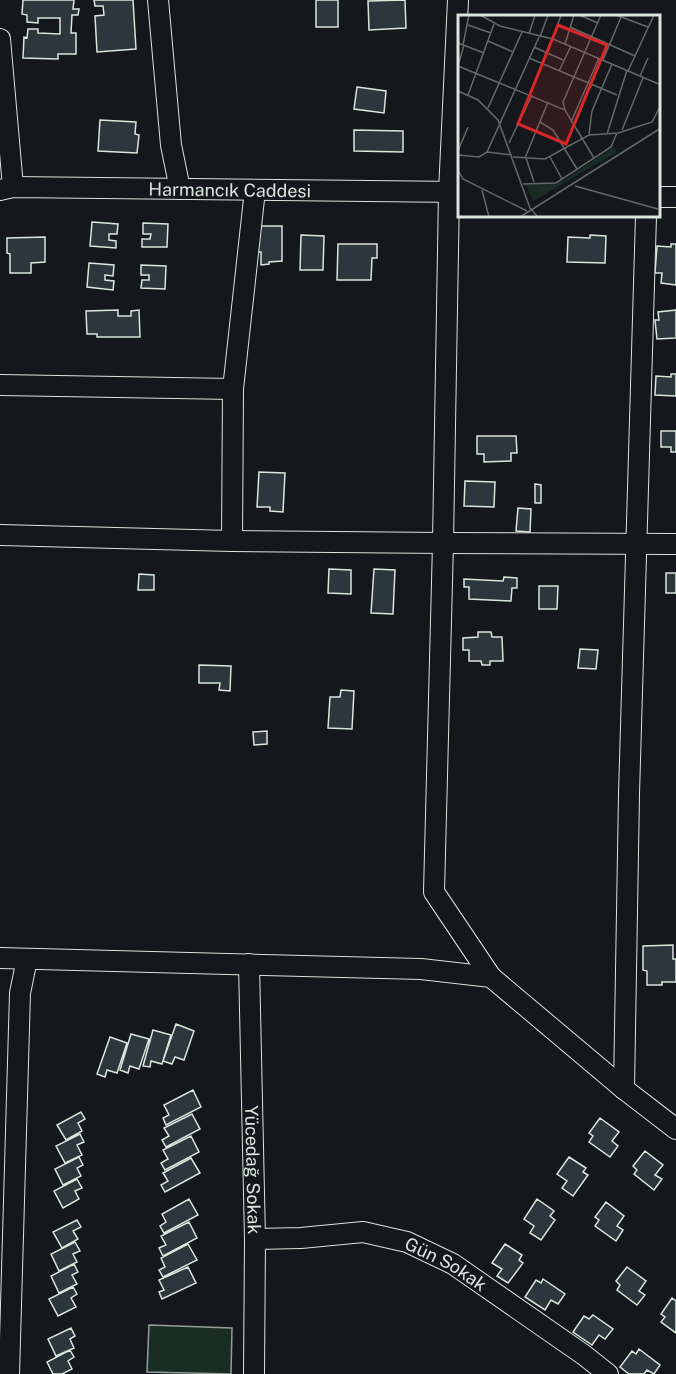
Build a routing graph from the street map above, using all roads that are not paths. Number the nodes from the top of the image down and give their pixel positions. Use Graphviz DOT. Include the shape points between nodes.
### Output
graph roads {
  1 [pos="158,0"];
  2 [pos="458,0"];
  3 [pos="0,39"];
  4 [pos="6,188"];
  5 [pos="180,189"];
  6 [pos="255,190"];
  7 [pos="455,192"];
  8 [pos="646,218"];
  9 [pos="0,385"];
  10 [pos="233,389"];
  11 [pos="0,536"];
  12 [pos="232,541"];
  13 [pos="443,543"];
  14 [pos="637,544"];
  15 [pos="676,544"];
  16 [pos="0,958"];
  17 [pos="27,959"];
  18 [pos="249,964"];
  19 [pos="491,977"];
  20 [pos="624,1089"];
  21 [pos="676,1129"];
  22 [pos="255,1239"];
  23 [pos="9,1374"];
  24 [pos="254,1374"];
  25 [pos="608,1374"];
  1 -- 5 [label="street" via="171,145"];
  2 -- 7 [label="street"];
  3 -- 4 [label="street"];
  4 -- 5 [label="street, Harmancık Caddesi"];
  5 -- 6 [label="street, Harmancık Caddesi"];
  6 -- 7 [label="street, Harmancık Caddesi"];
  6 -- 10 [label="street"];
  7 -- 13 [label="street"];
  8 -- 14 [label="street"];
  9 -- 10 [label="street"];
  10 -- 12 [label="street"];
  11 -- 12 [label="street"];
  12 -- 13 [label="street"];
  13 -- 14 [label="street"];
  13 -- 19 [label="street" via="434,892"];
  14 -- 15 [label="street"];
  14 -- 20 [label="street"];
  16 -- 17 [label="street"];
  17 -- 18 [label="street"];
  17 -- 23 [label="street" via="20,993"];
  18 -- 19 [label="street" via="421,969"];
  18 -- 22 [label="street, Yücedağ Sokak"];
  19 -- 20 [label="street"];
  20 -- 21 [label="street"];
  22 -- 24 [label="street, Yücedağ Sokak"];
  22 -- 25 [label="street, Gün Sokak" via="363,1232 408,1242 453,1264"];
}
